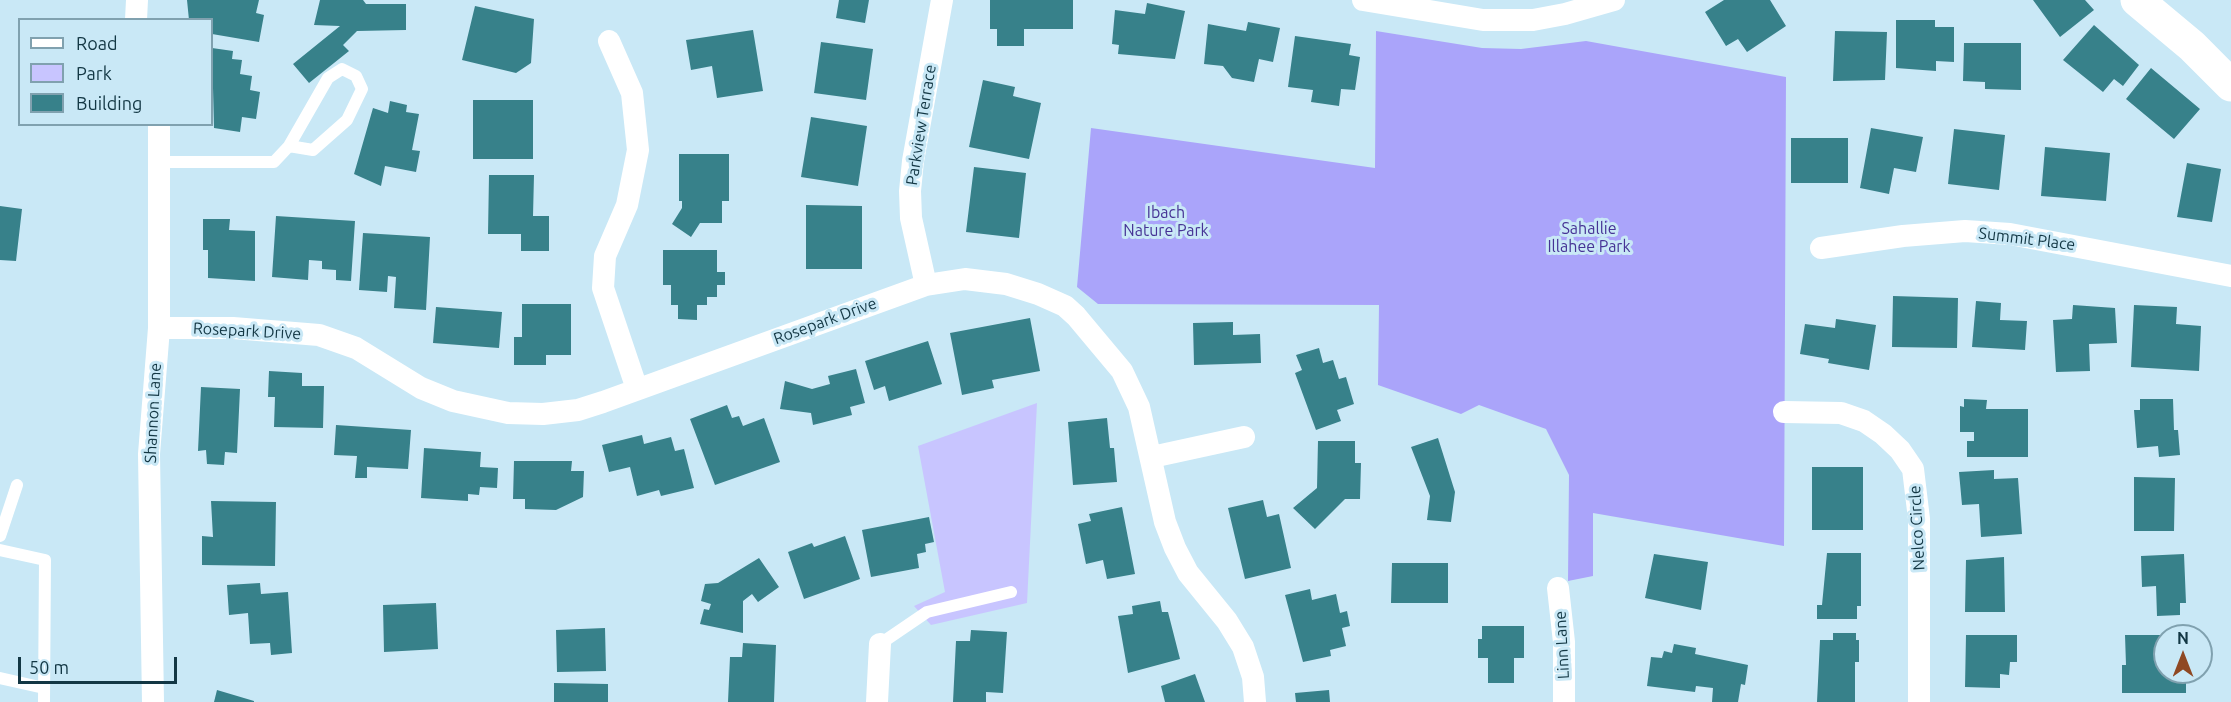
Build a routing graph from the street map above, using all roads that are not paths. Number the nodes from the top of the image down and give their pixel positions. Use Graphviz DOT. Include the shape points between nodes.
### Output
graph roads {
  1 [pos="137,0"];
  2 [pos="942,0"];
  3 [pos="1363,0"];
  4 [pos="1614,0"];
  5 [pos="2137,0"];
  6 [pos="136,18"];
  7 [pos="609,41"];
  8 [pos="2231,85"];
  9 [pos="159,126"];
  10 [pos="290,146"];
  11 [pos="160,162"];
  12 [pos="1821,248"];
  13 [pos="2231,276"];
  14 [pos="926,285"];
  15 [pos="159,328"];
  16 [pos="637,389"];
  17 [pos="1784,412"];
  18 [pos="1244,437"];
  19 [pos="1152,457"];
  20 [pos="16,485"];
  21 [pos="0,536"];
  22 [pos="0,550"];
  23 [pos="1558,588"];
  24 [pos="1011,592"];
  25 [pos="880,644"];
  26 [pos="0,678"];
  27 [pos="44,688"];
  28 [pos="44,702"];
  29 [pos="153,702"];
  30 [pos="877,702"];
  31 [pos="1256,702"];
  32 [pos="1564,702"];
  33 [pos="1919,702"];
  1 -- 6 [label="street"];
  2 -- 14 [label="street, Parkview Terrace" via="910,191 911,219"];
  3 -- 4 [label="street" via="1483,20 1533,20"];
  5 -- 8 [label="street"];
  7 -- 16 [label="street" via="632,93 638,150 627,205 604,256 603,288"];
  9 -- 11 [label="street, Shannon Lane"];
  10 -- 10 [label="lane" via="328,78 342,69 356,76 362,89 346,120 313,150"];
  10 -- 11 [label="lane" via="274,162"];
  11 -- 15 [label="street, Shannon Lane"];
  12 -- 13 [label="street, Summit Place" via="1965,231 2010,234"];
  14 -- 16 [label="street, Rosepark Drive"];
  14 -- 19 [label="street, Rosepark Drive" via="965,279 1006,284 1065,306 1122,371 1139,407"];
  15 -- 16 [label="street, Rosepark Drive" via="280,330 319,335 356,348 421,388 453,401 508,413 578,410"];
  15 -- 29 [label="street, Shannon Lane" via="149,454"];
  17 -- 33 [label="street, Nelco Circle" via="1840,413 1864,422 1900,450 1913,469 1919,519"];
  18 -- 19 [label="street"];
  19 -- 31 [label="street, Rosepark Drive" via="1165,522 1175,548 1188,573 1243,647"];
  20 -- 21 [label="lane"];
  22 -- 27 [label="lane" via="45,560"];
  23 -- 32 [label="street, Linn Lane" via="1564,642"];
  24 -- 25 [label="lane" via="927,612"];
  25 -- 30 [label="street"];
  26 -- 27 [label="lane"];
  27 -- 28 [label="lane"];
}
